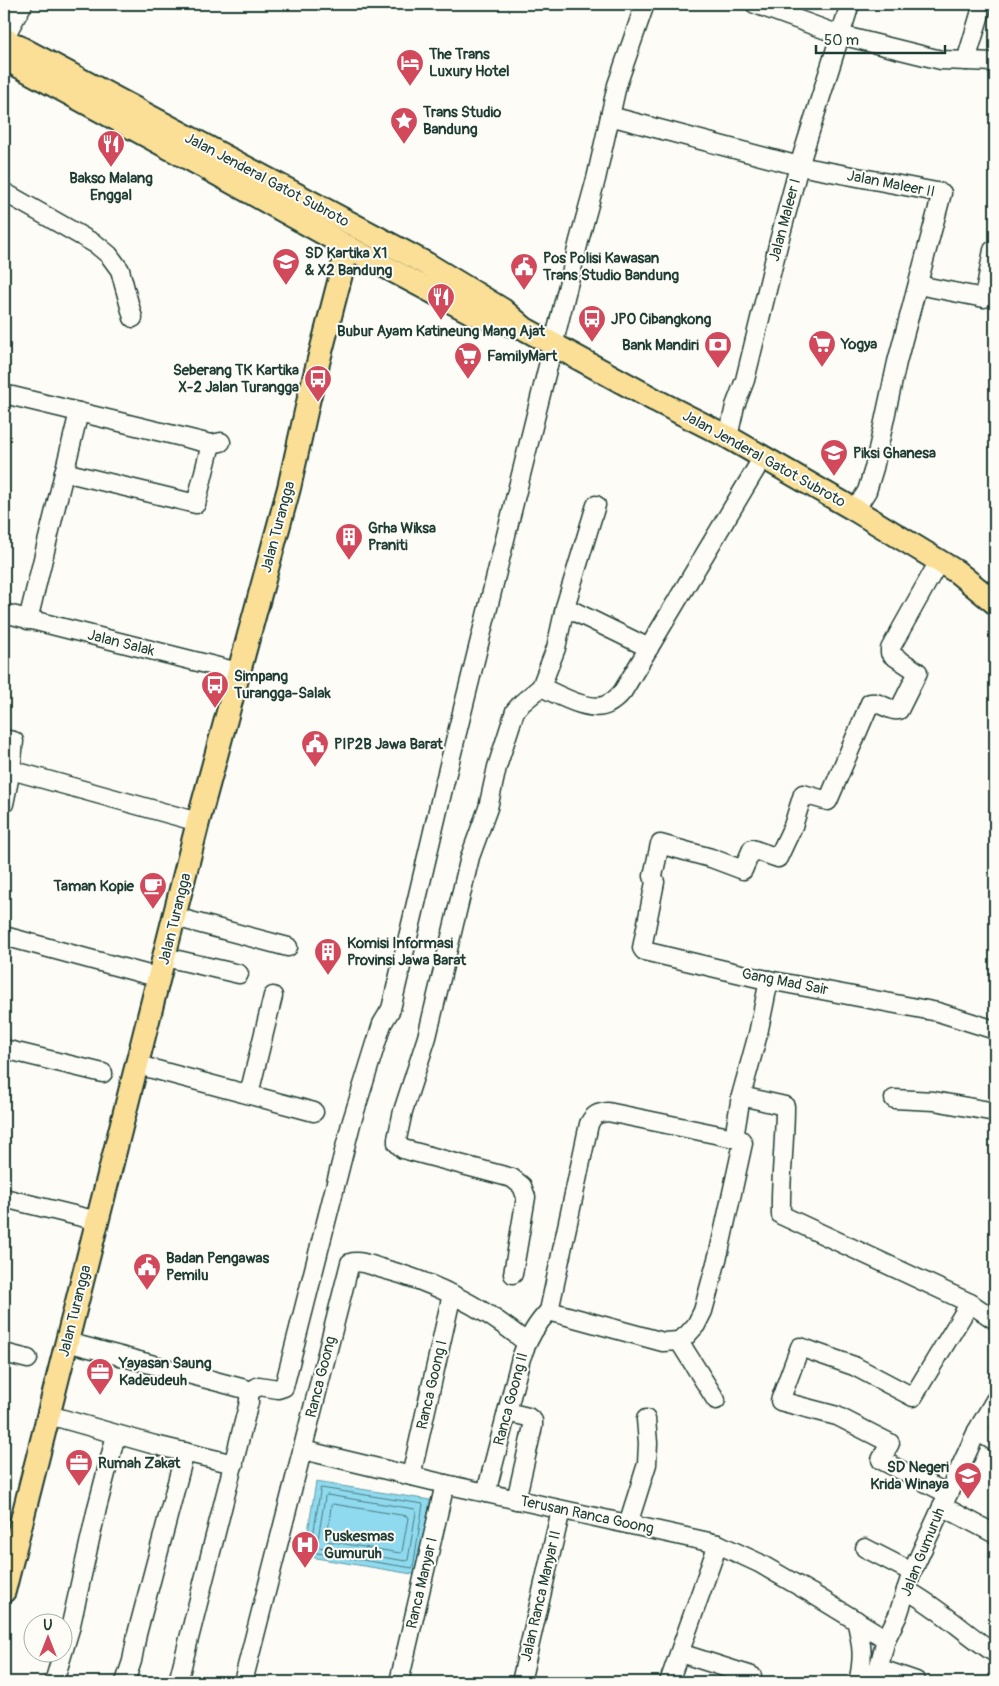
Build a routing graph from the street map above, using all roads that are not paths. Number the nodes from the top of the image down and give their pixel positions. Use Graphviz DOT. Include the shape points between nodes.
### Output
graph roads {
  1 [pos="23,4"];
  2 [pos="645,4"];
  3 [pos="756,4"];
  4 [pos="850,4"];
  5 [pos="983,4"];
  6 [pos="840,35"];
  7 [pos="4,39"];
  8 [pos="4,58"];
  9 [pos="966,61"];
  10 [pos="995,62"];
  11 [pos="610,116"];
  12 [pos="799,166"];
  13 [pos="4,192"];
  14 [pos="348,247"];
  15 [pos="993,250"];
  16 [pos="918,285"];
  17 [pos="133,318"];
  18 [pos="525,329"];
  19 [pos="554,345"];
  20 [pos="4,394"];
  21 [pos="79,412"];
  22 [pos="728,438"];
  23 [pos="763,457"];
  24 [pos="64,472"];
  25 [pos="596,505"];
  26 [pos="855,510"];
  27 [pos="940,562"];
  28 [pos="995,603"];
  29 [pos="565,606"];
  30 [pos="4,614"];
  31 [pos="28,620"];
  32 [pos="649,648"];
  33 [pos="238,672"];
  34 [pos="541,687"];
  35 [pos="4,739"];
  36 [pos="11,770"];
  37 [pos="4,804"];
  38 [pos="198,822"];
  39 [pos="175,916"];
  40 [pos="4,936"];
  41 [pos="288,947"];
  42 [pos="163,967"];
  43 [pos="239,974"];
  44 [pos="769,980"];
  45 [pos="273,996"];
  46 [pos="995,1030"];
  47 [pos="4,1049"];
  48 [pos="138,1065"];
  49 [pos="103,1073"];
  50 [pos="249,1094"];
  51 [pos="741,1096"];
  52 [pos="894,1099"];
  53 [pos="314,1112"];
  54 [pos="995,1112"];
  55 [pos="734,1138"];
  56 [pos="4,1198"];
  57 [pos="98,1221"];
  58 [pos="513,1274"];
  59 [pos="452,1294"];
  60 [pos="970,1303"];
  61 [pos="549,1311"];
  62 [pos="995,1320"];
  63 [pos="679,1341"];
  64 [pos="68,1342"];
  65 [pos="527,1343"];
  66 [pos="4,1352"];
  67 [pos="28,1359"];
  68 [pos="250,1392"];
  69 [pos="716,1400"];
  70 [pos="995,1400"];
  71 [pos="507,1412"];
  72 [pos="49,1415"];
  73 [pos="646,1419"];
  74 [pos="977,1431"];
  75 [pos="116,1435"];
  76 [pos="995,1442"];
  77 [pos="303,1450"];
  78 [pos="185,1452"];
  79 [pos="234,1464"];
  80 [pos="411,1476"];
  81 [pos="444,1484"];
  82 [pos="486,1493"];
  83 [pos="516,1500"];
  84 [pos="945,1500"];
  85 [pos="561,1510"];
  86 [pos="628,1524"];
  87 [pos="995,1534"];
  88 [pos="718,1544"];
  89 [pos="865,1548"];
  90 [pos="912,1572"];
  91 [pos="4,1591"];
  92 [pos="905,1594"];
  93 [pos="856,1620"];
  94 [pos="886,1639"];
  95 [pos="680,1653"];
  96 [pos="995,1653"];
  97 [pos="877,1675"];
  98 [pos="752,1676"];
  99 [pos="916,1681"];
  100 [pos="54,1682"];
  101 [pos="125,1682"];
  102 [pos="178,1682"];
  103 [pos="243,1682"];
  104 [pos="399,1682"];
  105 [pos="521,1682"];
  106 [pos="669,1682"];
  107 [pos="858,1682"];
  1 -- 7 [label="street"];
  2 -- 11 [label="street" via="617,85"];
  3 -- 6 [label="street"];
  4 -- 6 [label="street, Jalan Maleer I"];
  5 -- 9 [label="street"];
  6 -- 9 [label="street" via="941,60"];
  6 -- 12 [label="street, Jalan Maleer I"];
  7 -- 18 [label="main road, Jalan Jenderal Gatot Subroto" via="427,264 503,310"];
  8 -- 14 [label="main road, Jalan Jenderal Gatot Subroto"];
  9 -- 10 [label="street"];
  11 -- 12 [label="street, Jalan Maleer II"];
  11 -- 19 [label="street"];
  12 -- 16 [label="street, Jalan Maleer II" via="942,193"];
  12 -- 22 [label="street, Jalan Maleer I"];
  13 -- 17 [label="street" via="97,244 110,255 120,270"];
  14 -- 18 [label="main road, Jalan Jenderal Gatot Subroto" via="476,315"];
  14 -- 33 [label="main road, Jalan Turangga" via="289,488"];
  15 -- 16 [label="street" via="984,298"];
  16 -- 26 [label="street, Jalan Maleer II" via="874,468 867,491"];
  18 -- 19 [label="main road, Jalan Jenderal Gatot Subroto"];
  19 -- 22 [label="main road, Jalan Jenderal Gatot Subroto"];
  19 -- 68 [label="street" via="443,789 392,1010 382,1024 351,1124 284,1387 259,1386"];
  20 -- 21 [label="street"];
  21 -- 24 [label="street"];
  21 -- 24 [label="street" via="216,443 196,504"];
  22 -- 23 [label="main road, Jalan Jenderal Gatot Subroto"];
  23 -- 26 [label="main road, Jalan Jenderal Gatot Subroto"];
  23 -- 32 [label="street"];
  24 -- 31 [label="street"];
  25 -- 29 [label="street"];
  26 -- 27 [label="main road, Jalan Jenderal Gatot Subroto"];
  27 -- 28 [label="main road, Jalan Jenderal Gatot Subroto"];
  27 -- 44 [label="street, Gang Mad Sair" via="890,649 892,655 918,672 907,695 898,711 870,702 828,801 804,794 778,858 752,849 743,870 660,844 642,945 644,951"];
  29 -- 32 [label="street"];
  29 -- 34 [label="street" via="556,648"];
  30 -- 31 [label="street, Jalan Salak"];
  31 -- 33 [label="street, Jalan Salak"];
  32 -- 34 [label="street" via="623,691 608,705 579,704"];
  33 -- 38 [label="main road, Jalan Turangga"];
  34 -- 58 [label="street" via="515,711 503,748 488,808 470,857 427,1037 397,1139 403,1149 512,1178 522,1186 526,1195"];
  35 -- 36 [label="street" via="14,741"];
  36 -- 37 [label="street"];
  36 -- 38 [label="street"];
  38 -- 39 [label="main road, Jalan Turangga"];
  39 -- 41 [label="street"];
  39 -- 42 [label="main road, Jalan Turangga"];
  40 -- 42 [label="street"];
  42 -- 43 [label="street"];
  42 -- 48 [label="main road, Jalan Turangga"];
  44 -- 46 [label="street, Gang Mad Sair" via="938,1012"];
  44 -- 51 [label="street"];
  45 -- 50 [label="street"];
  47 -- 49 [label="street"];
  48 -- 50 [label="street"];
  48 -- 57 [label="main road, Jalan Turangga"];
  50 -- 53 [label="street"];
  51 -- 55 [label="street"];
  51 -- 60 [label="street" via="785,1106 781,1215"];
  52 -- 54 [label="street" via="934,1101"];
  55 -- 61 [label="street" via="608,1112 593,1117"];
  55 -- 63 [label="street" via="741,1140 743,1146 706,1302 696,1325"];
  56 -- 57 [label="street"];
  57 -- 64 [label="main road, Jalan Turangga"];
  59 -- 65 [label="street, Ranca Goong"];
  59 -- 77 [label="street, Ranca Goong" via="392,1271 350,1263"];
  59 -- 80 [label="street, Ranca Goong I"];
  60 -- 62 [label="street"];
  60 -- 84 [label="street" via="912,1397 854,1366 800,1347 780,1401 837,1416 890,1443 881,1460"];
  61 -- 63 [label="street" via="663,1342"];
  61 -- 65 [label="street, Ranca Goong II"];
  63 -- 69 [label="street"];
  64 -- 68 [label="street" via="245,1388"];
  64 -- 72 [label="main road, Jalan Turangga"];
  65 -- 71 [label="street, Ranca Goong II"];
  66 -- 67 [label="street"];
  68 -- 79 [label="street"];
  70 -- 74 [label="street, Jalan Gumuruh"];
  71 -- 82 [label="street, Ranca Goong II"];
  71 -- 83 [label="street" via="533,1421"];
  72 -- 75 [label="street"];
  72 -- 91 [label="main road, Jalan Turangga"];
  73 -- 86 [label="street" via="647,1464"];
  74 -- 76 [label="street"];
  74 -- 84 [label="street, Jalan Gumuruh"];
  75 -- 78 [label="street"];
  75 -- 100 [label="street" via="70,1629"];
  77 -- 80 [label="street, Terusan Ranca Goong"];
  77 -- 103 [label="street, Ranca Goong"];
  78 -- 79 [label="street"];
  78 -- 101 [label="street"];
  79 -- 102 [label="street"];
  80 -- 81 [label="street, Terusan Ranca Goong"];
  81 -- 82 [label="street, Terusan Ranca Goong"];
  81 -- 104 [label="street, Ranca Manyar I"];
  82 -- 83 [label="street, Terusan Ranca Goong"];
  83 -- 85 [label="street, Terusan Ranca Goong"];
  84 -- 87 [label="street"];
  84 -- 90 [label="street, Jalan Gumuruh"];
  85 -- 86 [label="street, Terusan Ranca Goong"];
  85 -- 105 [label="street, Jalan Ranca Manyar II"];
  86 -- 88 [label="street, Terusan Ranca Goong"];
  88 -- 93 [label="street, Terusan Ranca Goong" via="759,1563"];
  88 -- 95 [label="street"];
  89 -- 90 [label="street"];
  90 -- 92 [label="street, Jalan Gumuruh"];
  92 -- 94 [label="street, Jalan Gumuruh"];
  92 -- 96 [label="street" via="943,1612"];
  93 -- 94 [label="street, Terusan Ranca Goong"];
  93 -- 107 [label="street" via="862,1647"];
  94 -- 97 [label="street, Jalan Gumuruh"];
  95 -- 98 [label="street"];
  95 -- 106 [label="street"];
  97 -- 99 [label="street"];
}
